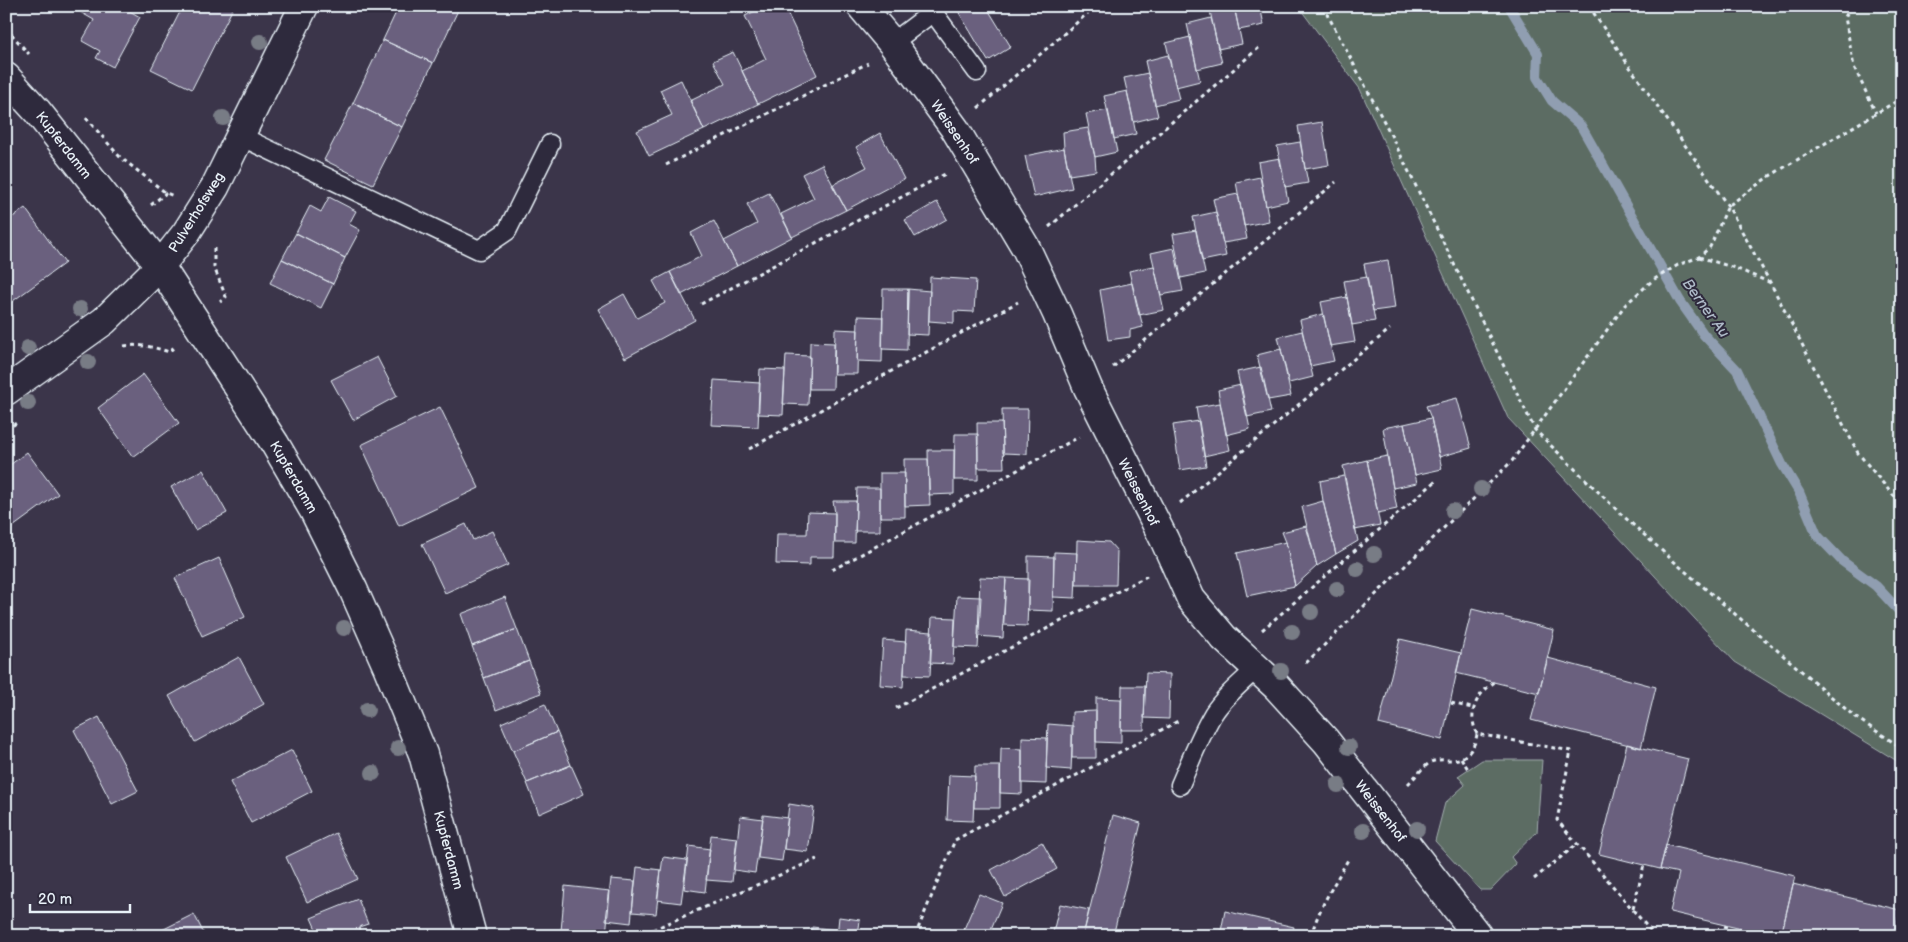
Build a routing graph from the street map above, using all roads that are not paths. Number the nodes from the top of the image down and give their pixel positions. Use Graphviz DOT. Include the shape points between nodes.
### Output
graph roads {
  1 [pos="304,6"];
  2 [pos="861,6"];
  3 [pos="931,9"];
  4 [pos="892,43"];
  5 [pos="977,72"];
  6 [pos="6,77"];
  7 [pos="240,136"];
  8 [pos="550,144"];
  9 [pos="160,266"];
  10 [pos="6,391"];
  11 [pos="1256,669"];
  12 [pos="1180,785"];
  13 [pos="472,936"];
  14 [pos="1478,936"];
  1 -- 7 [label="street, Pulverhofsweg"];
  2 -- 4 [label="street, Weissenhof"];
  3 -- 4 [label="lane"];
  3 -- 5 [label="lane"];
  4 -- 11 [label="street, Weissenhof" via="955,129 1026,248 1088,388 1191,599"];
  6 -- 9 [label="street, Kupferdamm" via="37,111"];
  7 -- 8 [label="lane" via="479,250 507,231"];
  7 -- 9 [label="street, Pulverhofsweg" via="210,195"];
  9 -- 10 [label="street, Pulverhofsweg" via="104,321"];
  9 -- 13 [label="street, Kupferdamm" via="275,444 314,511 353,589 423,754"];
  11 -- 12 [label="lane" via="1214,713"];
  11 -- 14 [label="street, Weissenhof" via="1277,687 1326,741"];
}
